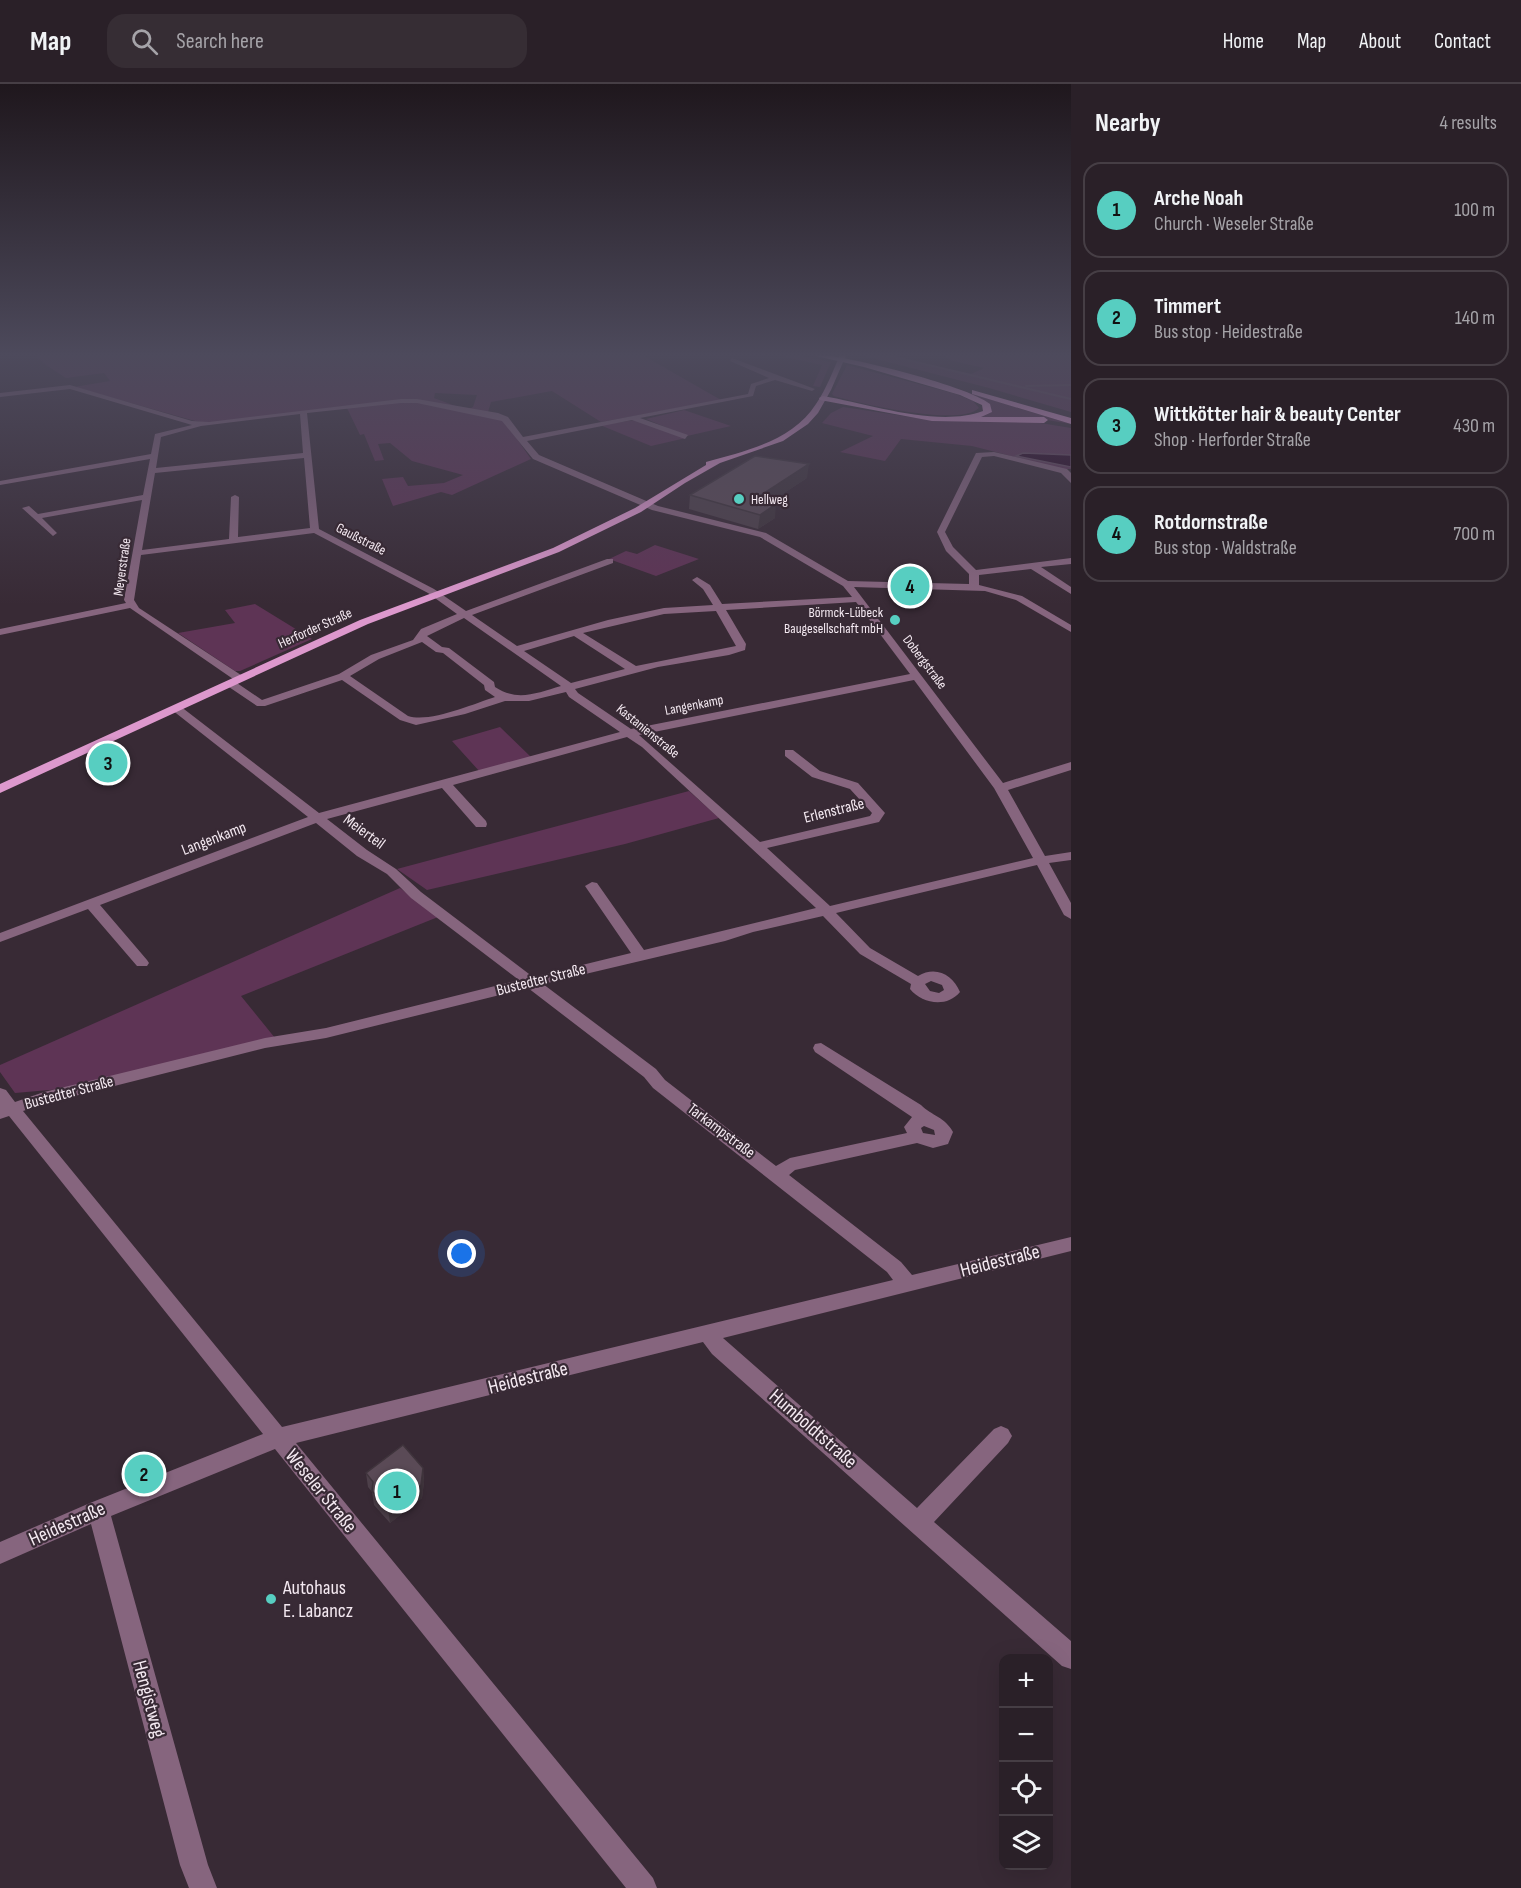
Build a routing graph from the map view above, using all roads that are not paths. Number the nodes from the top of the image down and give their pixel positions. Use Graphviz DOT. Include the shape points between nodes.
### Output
graph roads {
  1 [pos="158,437"];
  2 [pos="306,437"];
  3 [pos="532,437"];
  4 [pos="783,437"];
  5 [pos="523,439"];
  6 [pos="308,455"];
  7 [pos="154,456"];
  8 [pos="152,471"];
  9 [pos="1071,481"];
  10 [pos="0,483"];
  11 [pos="147,497"];
  12 [pos="235,497"];
  13 [pos="647,504"];
  14 [pos="26,508"];
  15 [pos="36,517"];
  16 [pos="315,530"];
  17 [pos="52,532"];
  18 [pos="233,541"];
  19 [pos="138,553"];
  20 [pos="610,561"];
  21 [pos="1071,561"];
  22 [pos="1033,566"];
  23 [pos="974,573"];
  24 [pos="697,580"];
  25 [pos="846,584"];
  26 [pos="974,586"];
  27 [pos="1071,591"];
  28 [pos="436,595"];
  29 [pos="859,599"];
  30 [pos="130,604"];
  31 [pos="721,607"];
  32 [pos="465,615"];
  33 [pos="1071,630"];
  34 [pos="0,632"];
  35 [pos="574,632"];
  36 [pos="421,636"];
  37 [pos="516,650"];
  38 [pos="634,670"];
  39 [pos="343,676"];
  40 [pos="916,676"];
  41 [pos="235,681"];
  42 [pos="569,687"];
  43 [pos="504,698"];
  44 [pos="176,708"];
  45 [pos="630,733"];
  46 [pos="789,753"];
  47 [pos="1071,766"];
  48 [pos="445,783"];
  49 [pos="1000,787"];
  50 [pos="0,789"];
  51 [pos="317,818"];
  52 [pos="481,824"];
  53 [pos="757,847"];
  54 [pos="1071,856"];
  55 [pos="1041,860"];
  56 [pos="592,886"];
  57 [pos="91,904"];
  58 [pos="826,910"];
  59 [pos="1071,915"];
  60 [pos="0,938"];
  61 [pos="641,957"];
  62 [pos="142,963"];
  63 [pos="531,982"];
  64 [pos="918,982"];
  65 [pos="821,1048"];
  66 [pos="0,1094"];
  67 [pos="6,1111"];
  68 [pos="924,1119"];
  69 [pos="917,1137"];
  70 [pos="777,1174"];
  71 [pos="1071,1244"];
  72 [pos="908,1284"];
  73 [pos="708,1334"];
  74 [pos="1001,1436"];
  75 [pos="278,1438"];
  76 [pos="98,1510"];
  77 [pos="920,1522"];
  78 [pos="0,1554"];
  79 [pos="1071,1657"];
  80 [pos="203,1888"];
  81 [pos="643,1888"];
  1 -- 7 [label="street, Meyerstraße"];
  2 -- 6 [label="street, Gaußstraße"];
  3 -- 5 [label="street"];
  4 -- 13 [label="main road, Herforder Straße" via="717,462"];
  5 -- 13 [label="street, Dobergstraße" via="536,457"];
  6 -- 8 [label="street"];
  6 -- 16 [label="street, Gaußstraße"];
  7 -- 8 [label="street, Meyerstraße"];
  7 -- 10 [label="street"];
  8 -- 11 [label="street, Meyerstraße"];
  9 -- 23 [label="street" via="1065,471 994,454 979,455 941,532 948,548"];
  11 -- 15 [label="street"];
  11 -- 19 [label="street, Meyerstraße"];
  12 -- 18 [label="street"];
  13 -- 25 [label="street, Dobergstraße" via="684,517 763,535"];
  13 -- 28 [label="main road, Herforder Straße" via="556,550"];
  14 -- 15 [label="street"];
  15 -- 17 [label="street"];
  16 -- 18 [label="street"];
  16 -- 28 [label="street, Gaußstraße"];
  18 -- 19 [label="street"];
  19 -- 30 [label="street, Meyerstraße"];
  20 -- 32 [label="street"];
  21 -- 22 [label="street"];
  22 -- 23 [label="street"];
  22 -- 27 [label="street"];
  23 -- 26 [label="street"];
  24 -- 31 [label="street" via="708,587"];
  25 -- 26 [label="street"];
  25 -- 29 [label="street, Dobergstraße"];
  26 -- 33 [label="street" via="1019,598"];
  28 -- 32 [label="street, Kastanienstraße"];
  28 -- 41 [label="main road, Herforder Straße" via="364,622"];
  29 -- 31 [label="street"];
  29 -- 40 [label="street, Dobergstraße"];
  30 -- 34 [label="street"];
  30 -- 41 [label="street, Meyerstraße"];
  31 -- 35 [label="street" via="642,615"];
  31 -- 38 [label="street" via="741,648"];
  32 -- 36 [label="street"];
  32 -- 37 [label="street, Kastanienstraße"];
  35 -- 37 [label="street"];
  35 -- 38 [label="street"];
  36 -- 39 [label="street" via="417,642 375,657"];
  36 -- 43 [label="street" via="445,650"];
  37 -- 42 [label="street, Kastanienstraße"];
  38 -- 42 [label="street"];
  39 -- 41 [label="street, Meyerstraße" via="261,705"];
  39 -- 43 [label="street" via="404,718 416,722"];
  40 -- 45 [label="street, Langenkamp"];
  40 -- 49 [label="street, Dobergstraße"];
  41 -- 44 [label="main road, Herforder Straße"];
  42 -- 43 [label="street" via="529,698"];
  42 -- 45 [label="street, Kastanienstraße" via="573,694"];
  44 -- 50 [label="main road, Herforder Straße"];
  44 -- 51 [label="street, Meierteil"];
  45 -- 48 [label="street, Langenkamp"];
  45 -- 53 [label="street, Kastanienstraße"];
  46 -- 53 [label="street, Erlenstraße" via="816,774 854,786 879,813 875,819"];
  47 -- 49 [label="street"];
  48 -- 51 [label="street, Langenkamp"];
  48 -- 52 [label="street"];
  49 -- 55 [label="street, Dobergstraße"];
  51 -- 57 [label="street, Langenkamp"];
  51 -- 63 [label="street, Meierteil"];
  53 -- 58 [label="street, Kastanienstraße"];
  54 -- 55 [label="street, Bustedter Straße"];
  55 -- 58 [label="street, Bustedter Straße"];
  55 -- 59 [label="street, Dobergstraße"];
  56 -- 61 [label="street"];
  57 -- 60 [label="street, Langenkamp"];
  57 -- 62 [label="street"];
  58 -- 61 [label="street, Bustedter Straße"];
  58 -- 64 [label="street, Kastanienstraße" via="865,951"];
  61 -- 63 [label="street, Bustedter Straße"];
  63 -- 67 [label="street, Bustedter Straße" via="309,1037 265,1043"];
  63 -- 70 [label="street, Tarkampstraße"];
  65 -- 68 [label="street" via="915,1109"];
  66 -- 67 [label="street, Weseler Straße"];
  67 -- 75 [label="street, Weseler Straße"];
  68 -- 69 [label="street" via="912,1127"];
  68 -- 69 [label="street" via="940,1125 944,1136 933,1142"];
  69 -- 70 [label="street" via="790,1165"];
  70 -- 72 [label="street, Tarkampstraße" via="894,1267"];
  71 -- 72 [label="street, Heidestraße"];
  72 -- 73 [label="street, Heidestraße"];
  73 -- 75 [label="street, Heidestraße"];
  73 -- 77 [label="street, Humboldtstraße" via="719,1348"];
  74 -- 77 [label="street"];
  75 -- 76 [label="street, Heidestraße"];
  75 -- 81 [label="street, Weseler Straße"];
  76 -- 78 [label="street, Heidestraße"];
  76 -- 80 [label="street, Hengistweg"];
  77 -- 79 [label="street, Humboldtstraße"];
}
